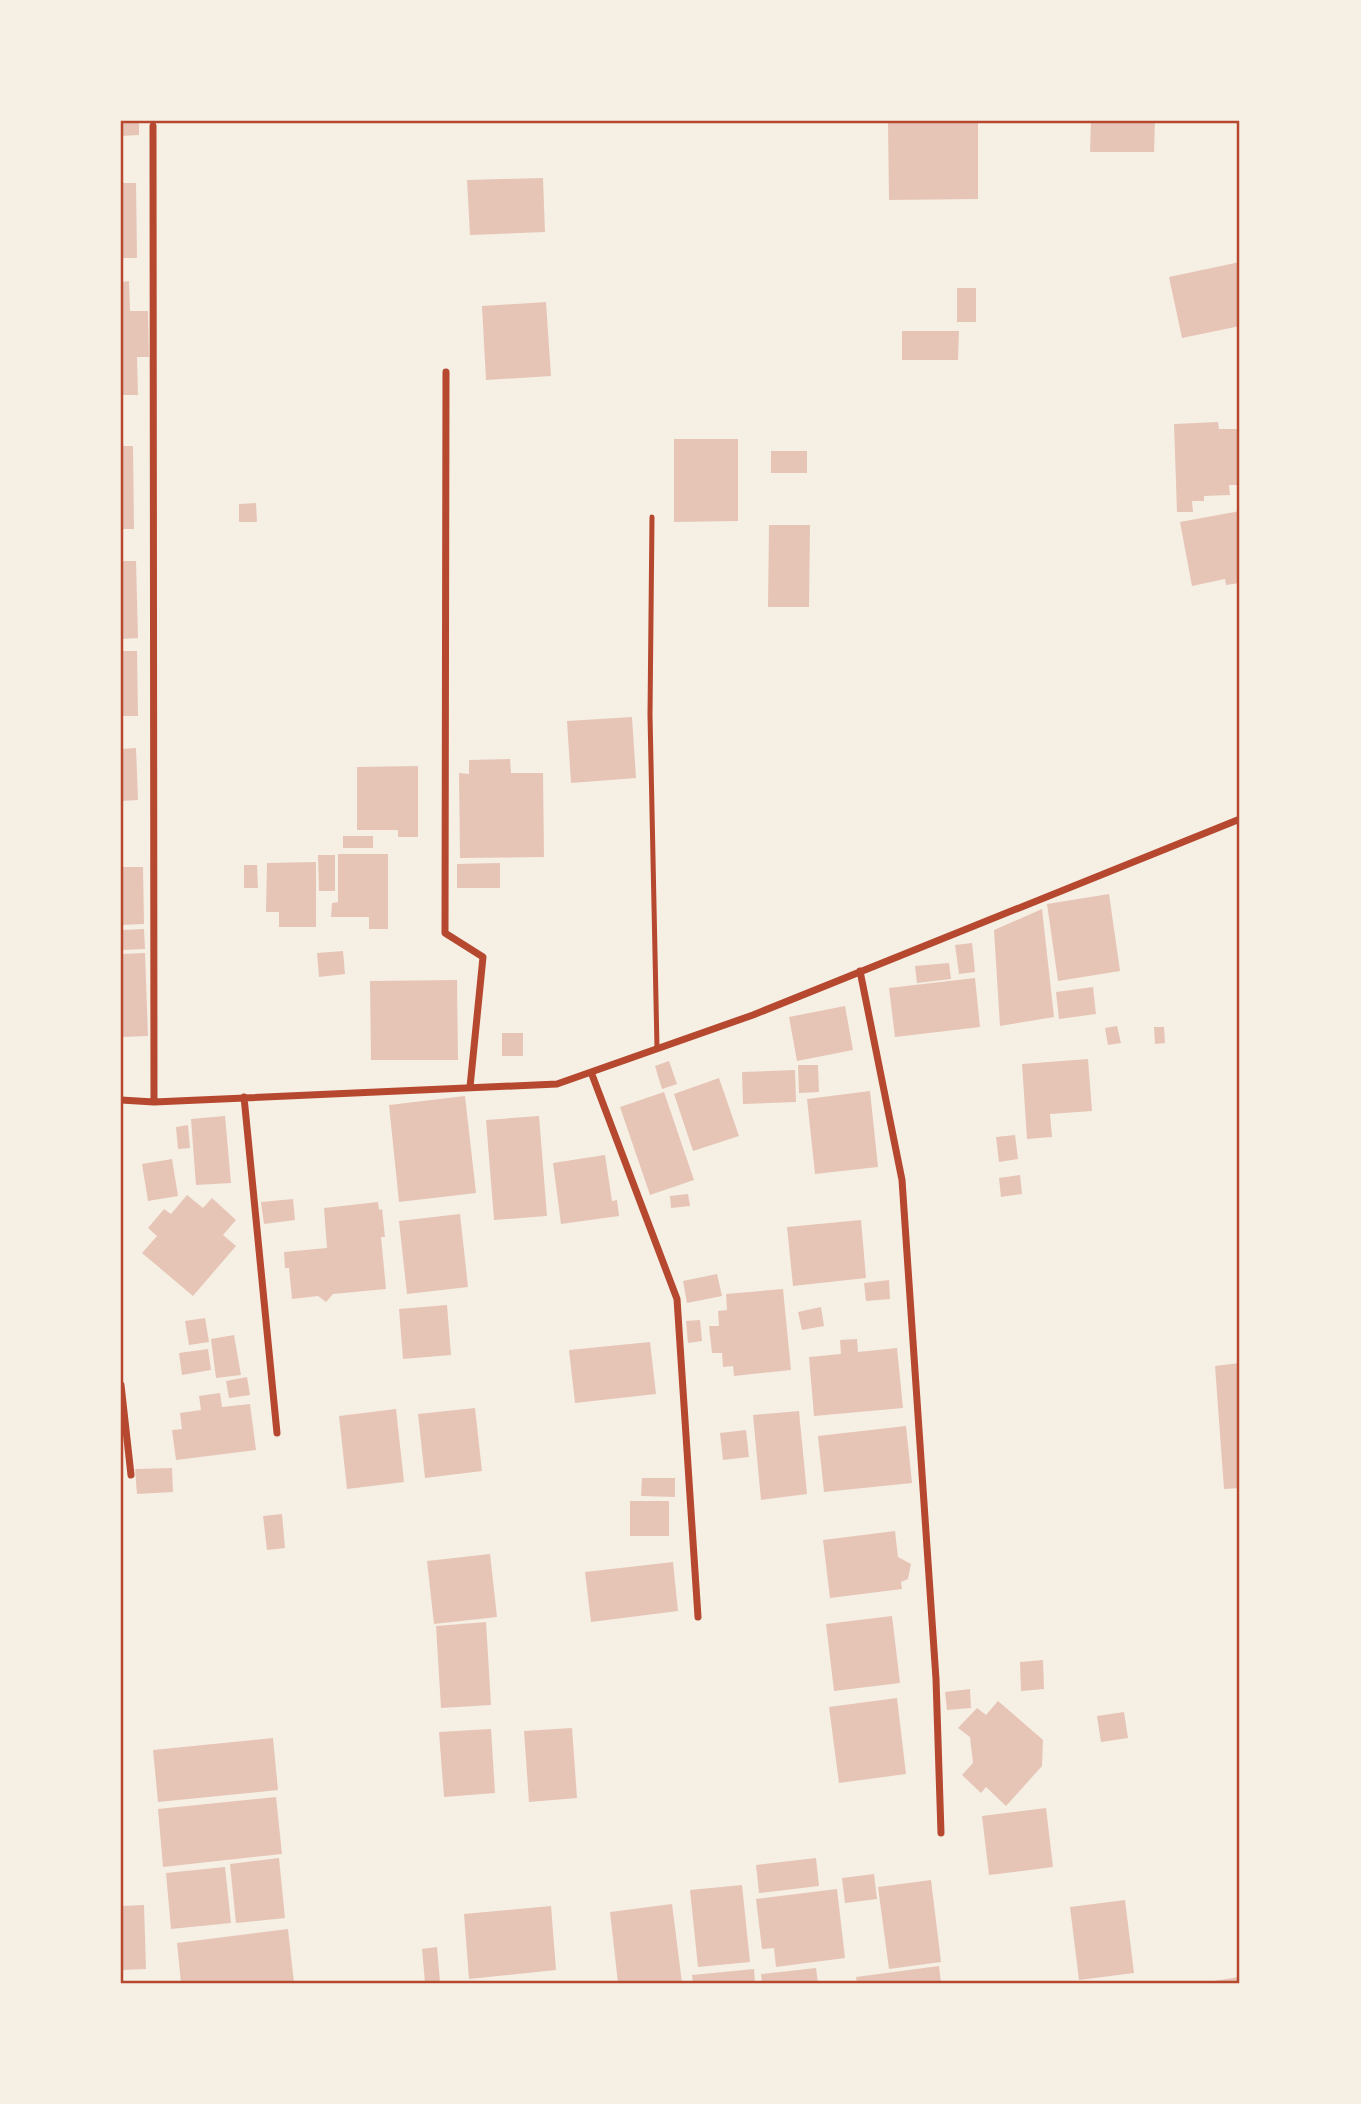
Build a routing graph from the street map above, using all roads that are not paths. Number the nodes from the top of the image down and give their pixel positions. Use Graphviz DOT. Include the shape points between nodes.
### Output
graph roads {
  1 [pos="153,126"];
  2 [pos="446,372"];
  3 [pos="652,517"];
  4 [pos="1240,819"];
  5 [pos="860,971"];
  6 [pos="657,1048"];
  7 [pos="591,1072"];
  8 [pos="470,1087"];
  9 [pos="244,1097"];
  10 [pos="121,1100"];
  11 [pos="154,1102"];
  12 [pos="121,1385"];
  13 [pos="277,1433"];
  14 [pos="131,1475"];
  15 [pos="698,1617"];
  16 [pos="941,1833"];
  1 -- 11 [label="street"];
  2 -- 8 [label="street" via="445,933 482,957"];
  3 -- 6 [label="lane" via="650,715"];
  4 -- 5 [label="street"];
  5 -- 6 [label="street"];
  5 -- 16 [label="street" via="902,1180 936,1679"];
  6 -- 7 [label="street"];
  7 -- 8 [label="street" via="557,1084"];
  7 -- 15 [label="street" via="677,1299"];
  8 -- 9 [label="street"];
  9 -- 11 [label="street"];
  9 -- 13 [label="street"];
  10 -- 11 [label="street"];
  12 -- 14 [label="street"];
}
